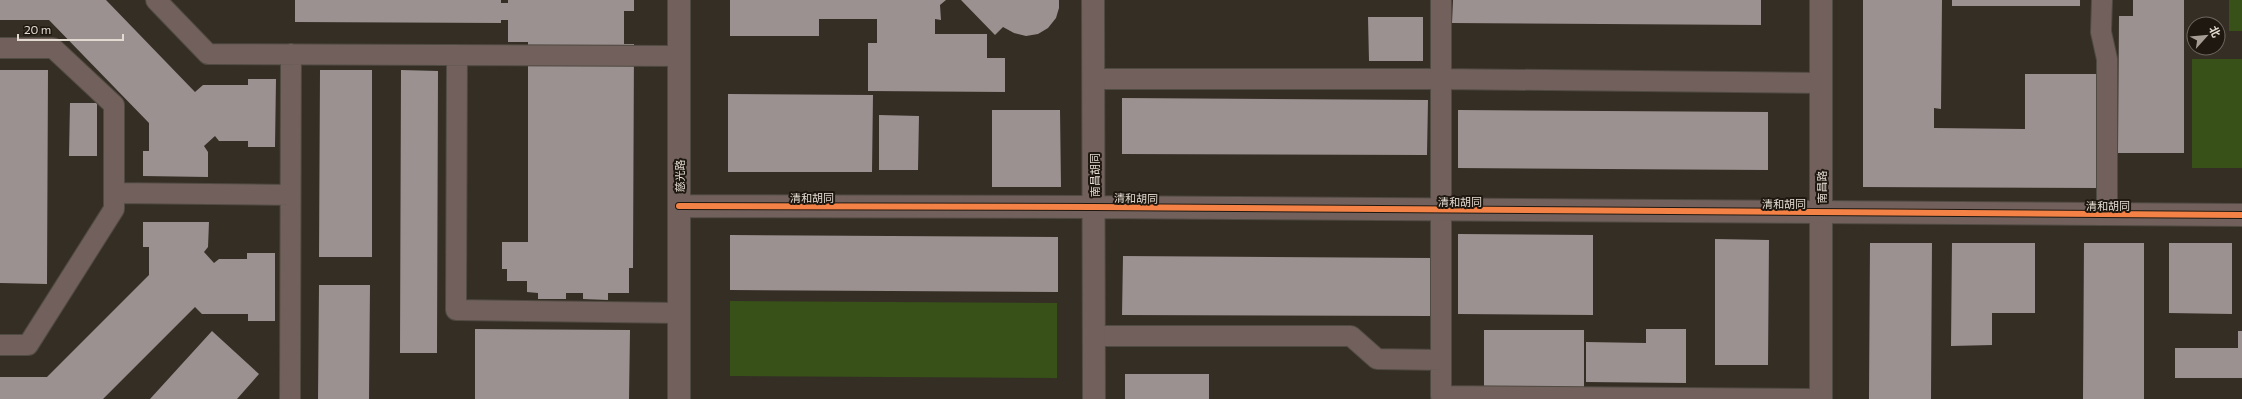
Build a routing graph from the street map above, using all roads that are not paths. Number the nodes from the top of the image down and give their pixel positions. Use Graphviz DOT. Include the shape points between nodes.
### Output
graph roads {
  1 [pos="156,0"];
  2 [pos="679,0"];
  3 [pos="1093,0"];
  4 [pos="1441,0"];
  5 [pos="1821,0"];
  6 [pos="2102,0"];
  7 [pos="0,48"];
  8 [pos="290,54"];
  9 [pos="457,55"];
  10 [pos="679,56"];
  11 [pos="1093,79"];
  12 [pos="1441,79"];
  13 [pos="1821,83"];
  14 [pos="114,193"];
  15 [pos="290,195"];
  16 [pos="679,206"];
  17 [pos="1094,207"];
  18 [pos="1441,210"];
  19 [pos="1822,214"];
  20 [pos="2107,215"];
  21 [pos="2242,215"];
  22 [pos="679,313"];
  23 [pos="1094,336"];
  24 [pos="0,345"];
  25 [pos="1441,360"];
  26 [pos="290,399"];
  27 [pos="679,399"];
  28 [pos="1094,399"];
  29 [pos="1809,399"];
  30 [pos="1821,399"];
  1 -- 8 [label="lane" via="208,54"];
  2 -- 10 [label="street, 慈光路"];
  3 -- 11 [label="street, 南昌胡同"];
  4 -- 12 [label="lane"];
  5 -- 13 [label="street, 南昌路"];
  6 -- 20 [label="lane" via="2102,32 2108,60"];
  7 -- 14 [label="lane" via="53,48 114,104"];
  8 -- 9 [label="lane"];
  8 -- 15 [label="lane"];
  9 -- 10 [label="lane"];
  9 -- 22 [label="lane" via="456,310"];
  10 -- 16 [label="street, 慈光路"];
  11 -- 12 [label="lane"];
  11 -- 17 [label="street, 南昌胡同"];
  12 -- 13 [label="lane"];
  12 -- 18 [label="lane"];
  13 -- 19 [label="street, 南昌路"];
  14 -- 15 [label="lane"];
  14 -- 24 [label="lane" via="114,209 28,345"];
  15 -- 26 [label="lane"];
  16 -- 17 [label="street, 清和胡同"];
  16 -- 22 [label="street, 慈光路"];
  17 -- 18 [label="street, 清和胡同"];
  17 -- 23 [label="street, 南昌胡同"];
  18 -- 19 [label="street, 清和胡同"];
  18 -- 25 [label="lane"];
  19 -- 20 [label="street, 清和胡同"];
  19 -- 30 [label="street, 南昌路"];
  20 -- 21 [label="street, 清和胡同"];
  22 -- 27 [label="street, 慈光路"];
  23 -- 25 [label="lane" via="1351,336 1377,359"];
  23 -- 28 [label="street, 南昌胡同"];
  25 -- 29 [label="lane" via="1441,396"];
}
